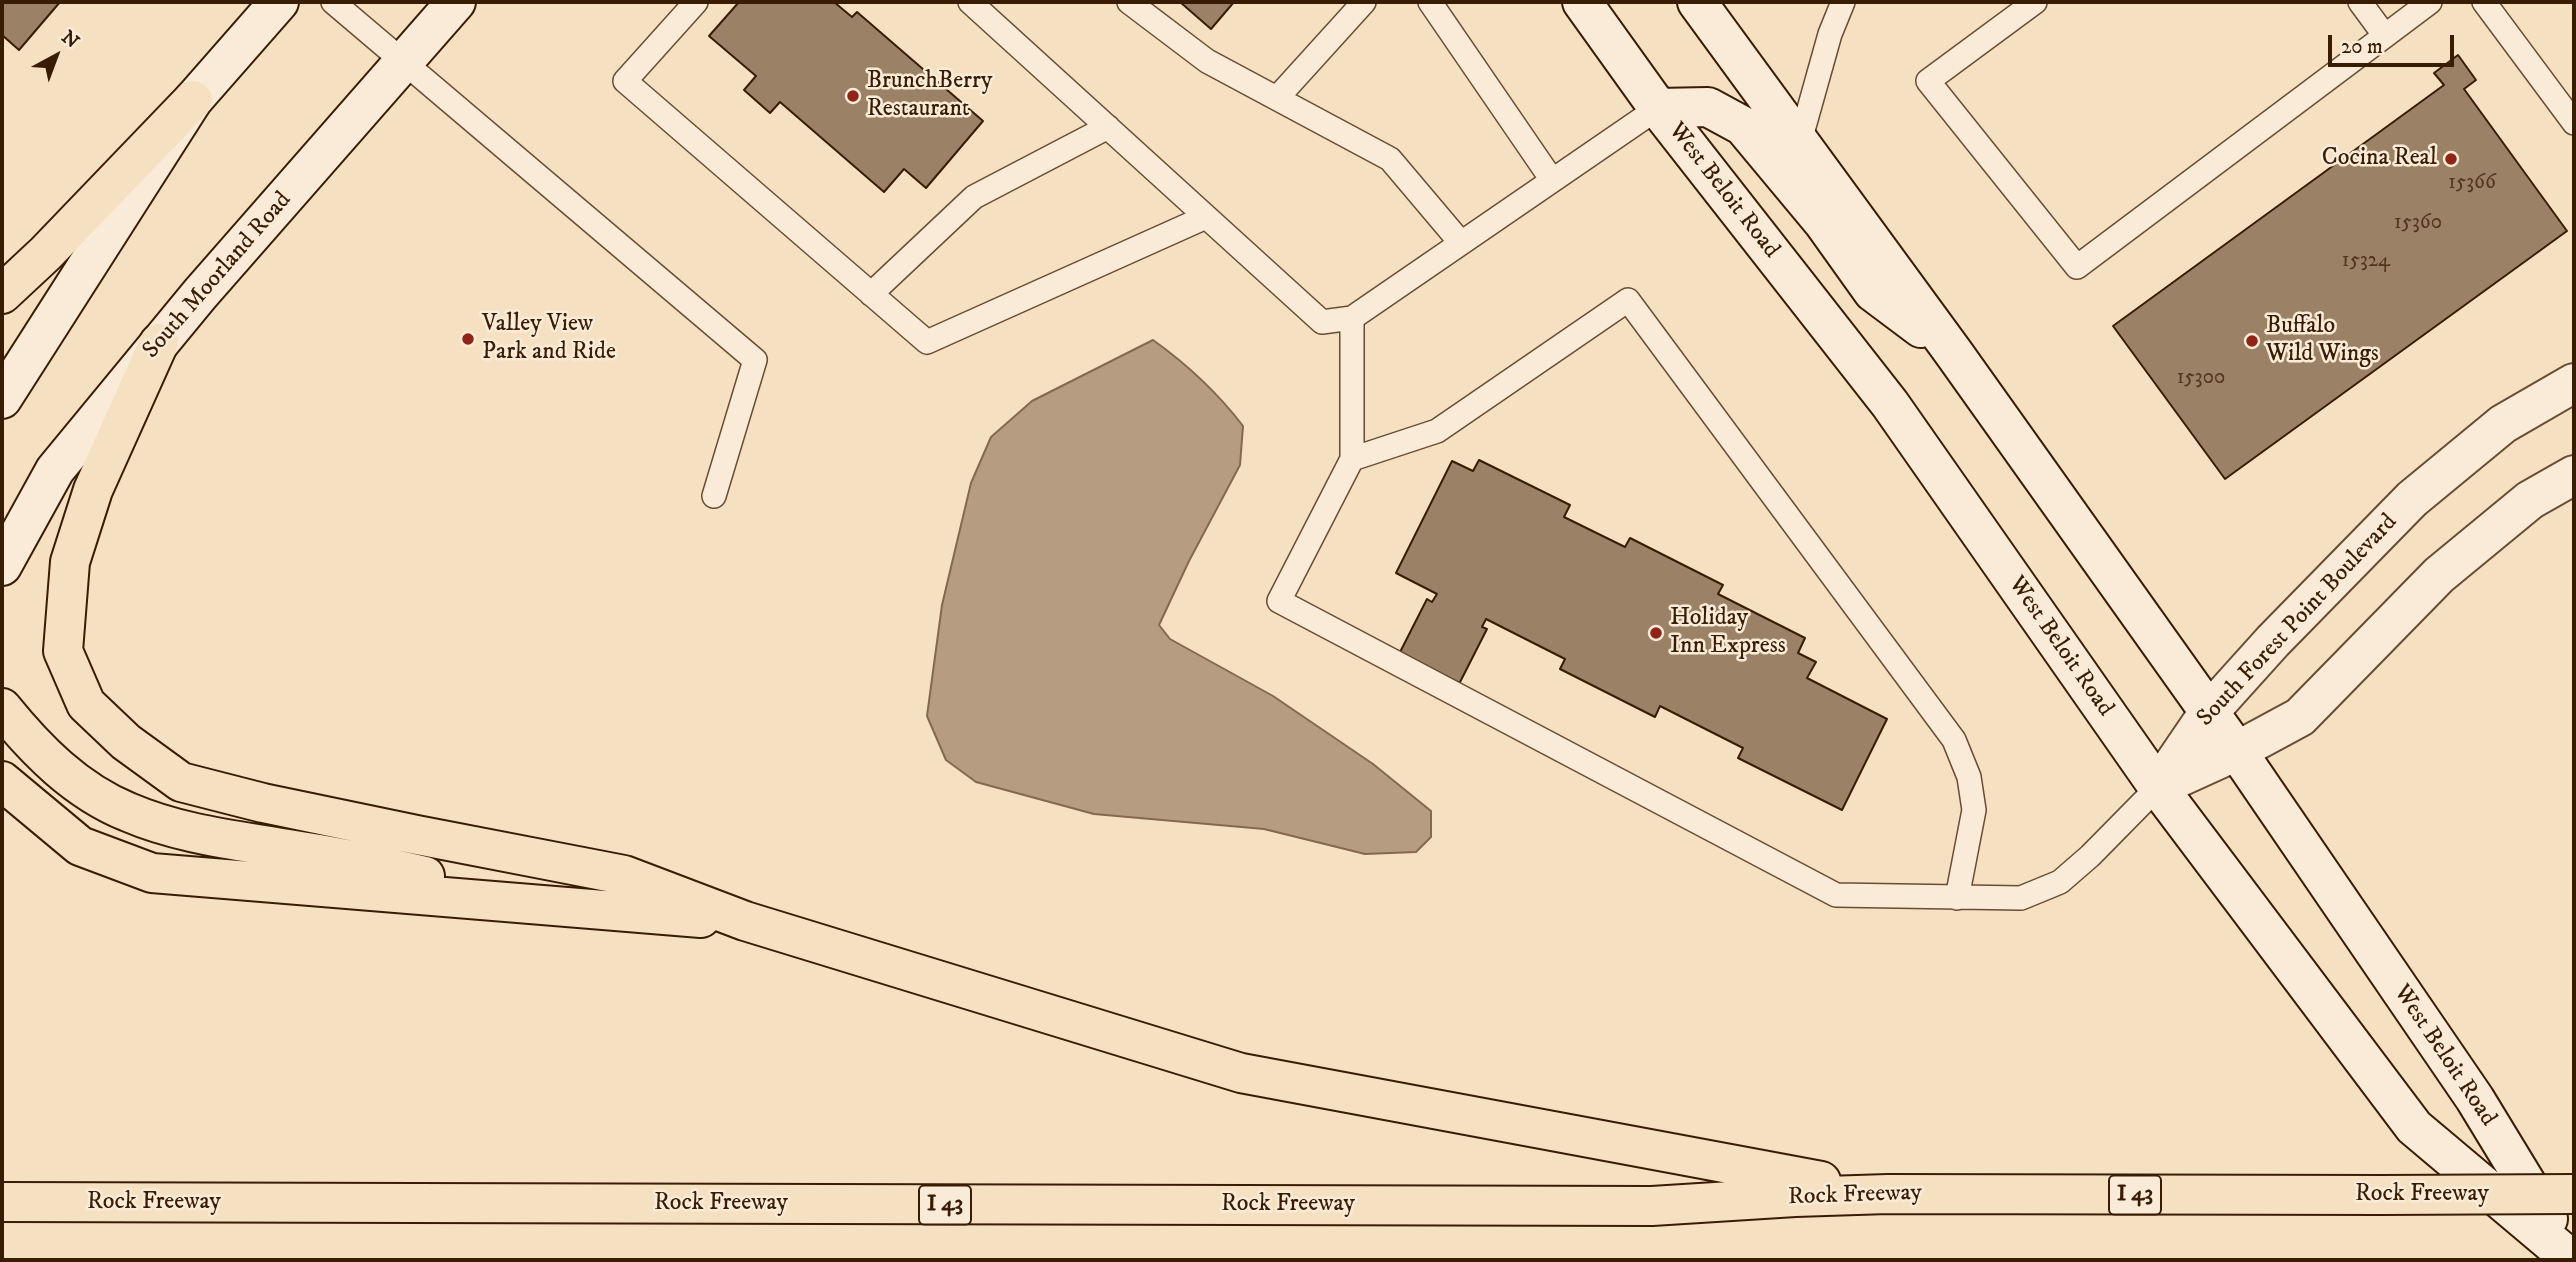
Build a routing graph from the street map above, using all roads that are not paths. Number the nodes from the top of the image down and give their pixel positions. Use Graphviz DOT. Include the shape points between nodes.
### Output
graph roads {
  1 [pos="279,2"];
  2 [pos="333,2"];
  3 [pos="456,2"];
  4 [pos="696,2"];
  5 [pos="970,2"];
  6 [pos="1129,2"];
  7 [pos="1364,2"];
  8 [pos="1430,2"];
  9 [pos="1582,2"];
  10 [pos="1698,2"];
  11 [pos="1843,2"];
  12 [pos="2035,2"];
  13 [pos="2360,2"];
  14 [pos="2430,2"];
  15 [pos="2484,2"];
  16 [pos="2385,36"];
  17 [pos="405,62"];
  18 [pos="2566,96"];
  19 [pos="1277,98"];
  20 [pos="193,100"];
  21 [pos="1658,108"];
  22 [pos="2574,123"];
  23 [pos="1108,127"];
  24 [pos="1800,141"];
  25 [pos="1552,180"];
  26 [pos="1206,217"];
  27 [pos="1461,243"];
  28 [pos="871,294"];
  29 [pos="2,295"];
  30 [pos="1352,318"];
  31 [pos="159,343"];
  32 [pos="1953,352"];
  33 [pos="2574,383"];
  34 [pos="2,399"];
  35 [pos="1352,458"];
  36 [pos="2574,475"];
  37 [pos="714,496"];
  38 [pos="2,566"];
  39 [pos="2,708"];
  40 [pos="2209,712"];
  41 [pos="2237,751"];
  42 [pos="2,781"];
  43 [pos="2158,787"];
  44 [pos="1957,898"];
  45 [pos="549,905"];
  46 [pos="745,922"];
  47 [pos="1888,1194"];
  48 [pos="2574,1195"];
  49 [pos="2,1202"];
  50 [pos="2572,1260"];
  1 -- 20 [label="main road"];
  2 -- 17 [label="lane"];
  3 -- 17 [label="main road, South Moorland Road"];
  4 -- 28 [label="lane" via="625,81"];
  5 -- 23 [label="lane"];
  6 -- 19 [label="lane" via="1207,61"];
  7 -- 19 [label="lane"];
  8 -- 25 [label="lane"];
  9 -- 21 [label="main road, West Beloit Road"];
  10 -- 24 [label="main road, West Beloit Road"];
  11 -- 24 [label="lane"];
  12 -- 16 [label="lane" via="1928,81 2077,267"];
  13 -- 16 [label="lane"];
  14 -- 16 [label="lane"];
  15 -- 18 [label="lane"];
  17 -- 31 [label="main road, South Moorland Road"];
  17 -- 37 [label="lane" via="755,360"];
  18 -- 22 [label="lane"];
  19 -- 27 [label="lane" via="1390,159"];
  20 -- 29 [label="highway"];
  20 -- 34 [label="main road"];
  21 -- 25 [label="lane"];
  21 -- 32 [label="main road" via="1707,107 1743,126 1823,222 1873,292"];
  21 -- 43 [label="main road, West Beloit Road" via="1890,404"];
  23 -- 26 [label="lane"];
  23 -- 28 [label="lane" via="974,197"];
  24 -- 32 [label="main road, West Beloit Road"];
  25 -- 27 [label="lane"];
  26 -- 28 [label="lane" via="927,342"];
  26 -- 30 [label="lane" via="1322,322"];
  27 -- 30 [label="lane"];
  30 -- 35 [label="lane"];
  31 -- 38 [label="main road, South Moorland Road" via="55,470"];
  31 -- 46 [label="highway" via="93,490 70,562 63,651 86,704 126,742 181,782 263,803 624,875"];
  32 -- 40 [label="main road, West Beloit Road"];
  33 -- 40 [label="main road, South Forest Point Boulevard" via="2502,424 2412,499"];
  35 -- 44 [label="lane" via="1279,601 1836,895"];
  35 -- 44 [label="lane" via="1437,431 1628,300 1954,740 1969,777 1974,810"];
  36 -- 41 [label="main road, South Forest Point Boulevard" via="2530,500 2440,575 2301,718"];
  39 -- 45 [label="highway" via="30,743 70,777 126,812 188,833 361,861"];
  40 -- 41 [label="main road, West Beloit Road"];
  40 -- 43 [label="main road, South Forest Point Boulevard"];
  41 -- 43 [label="main road, South Forest Point Boulevard"];
  41 -- 50 [label="main road, West Beloit Road" via="2475,1099"];
  42 -- 45 [label="highway" via="80,846 152,873"];
  43 -- 44 [label="lane" via="2060,882 2021,898"];
  43 -- 50 [label="main road, West Beloit Road" via="2414,1127"];
  45 -- 46 [label="highway"];
  46 -- 47 [label="highway" via="1241,1073"];
  47 -- 48 [label="highway, Rock Freeway / I 43, bridge"];
  47 -- 49 [label="highway, Rock Freeway / I 43" via="1652,1206"];
}
